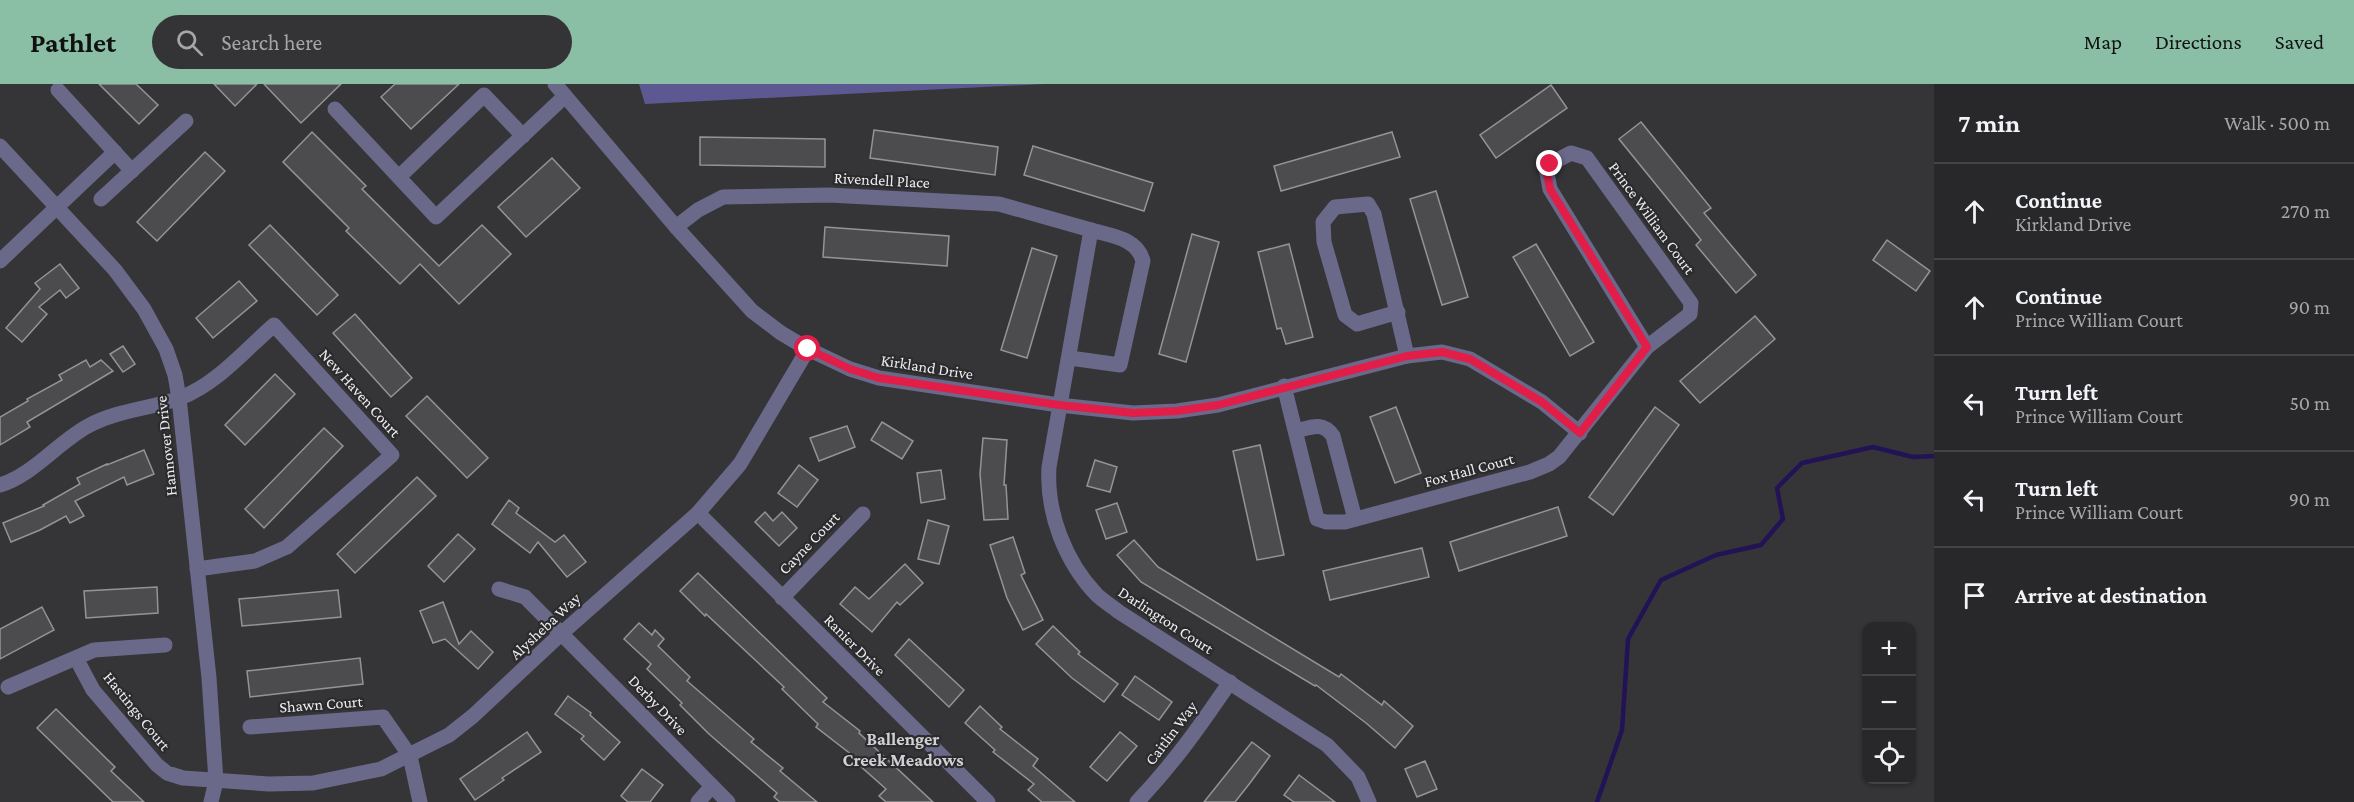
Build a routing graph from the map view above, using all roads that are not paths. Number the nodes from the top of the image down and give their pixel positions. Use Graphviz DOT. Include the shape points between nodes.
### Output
graph roads {
  1 [pos="555,84"];
  2 [pos="58,90"];
  3 [pos="565,96"];
  4 [pos="335,109"];
  5 [pos="186,121"];
  6 [pos="523,136"];
  7 [pos="0,146"];
  8 [pos="115,152"];
  9 [pos="132,171"];
  10 [pos="399,177"];
  11 [pos="101,199"];
  12 [pos="56,207"];
  13 [pos="676,227"];
  14 [pos="1092,230"];
  15 [pos="0,261"];
  16 [pos="1398,312"];
  17 [pos="1647,347"];
  18 [pos="808,349"];
  19 [pos="1407,356"];
  20 [pos="1070,358"];
  21 [pos="1284,386"];
  22 [pos="179,398"];
  23 [pos="1059,405"];
  24 [pos="1296,431"];
  25 [pos="1580,433"];
  26 [pos="0,485"];
  27 [pos="698,513"];
  28 [pos="863,514"];
  29 [pos="1355,519"];
  30 [pos="197,569"];
  31 [pos="499,589"];
  32 [pos="782,598"];
  33 [pos="562,633"];
  34 [pos="165,645"];
  35 [pos="76,658"];
  36 [pos="1230,682"];
  37 [pos="8,687"];
  38 [pos="250,727"];
  39 [pos="410,756"];
  40 [pos="216,781"];
  41 [pos="712,786"];
  42 [pos="212,802"];
  43 [pos="420,802"];
  44 [pos="698,802"];
  45 [pos="728,802"];
  46 [pos="988,802"];
  47 [pos="1137,802"];
  48 [pos="1369,802"];
  1 -- 3 [label="street, Kirkland Drive"];
  2 -- 8 [label="street"];
  3 -- 6 [label="street"];
  3 -- 13 [label="street, Kirkland Drive"];
  4 -- 10 [label="street"];
  5 -- 9 [label="street"];
  6 -- 10 [label="street" via="436,217"];
  6 -- 10 [label="street" via="484,95"];
  7 -- 12 [label="street, Hannover Drive"];
  8 -- 9 [label="street"];
  8 -- 12 [label="street"];
  9 -- 11 [label="street"];
  12 -- 15 [label="street"];
  12 -- 22 [label="street, Hannover Drive" via="115,270 144,309 166,349"];
  13 -- 14 [label="street, Rivendell Place" via="723,197 829,195 999,204"];
  13 -- 18 [label="street, Kirkland Drive" via="752,311"];
  14 -- 20 [label="street"];
  14 -- 20 [label="street, Rivendell Place" via="1130,242 1140,250 1143,261 1120,365"];
  16 -- 16 [label="street" via="1357,324 1345,315 1324,242 1323,222 1335,207 1368,204 1374,214"];
  16 -- 19 [label="street"];
  17 -- 17 [label="street, Prince William Court" via="1690,314 1691,303 1587,158 1571,153 1550,164 1550,189"];
  17 -- 25 [label="street, Prince William Court"];
  18 -- 23 [label="street, Kirkland Drive" via="879,378"];
  18 -- 27 [label="street, Alysheba Way" via="740,464"];
  19 -- 21 [label="street, Kirkland Drive"];
  19 -- 25 [label="street" via="1442,352 1470,359 1542,402"];
  20 -- 23 [label="street"];
  21 -- 23 [label="street, Kirkland Drive" via="1218,405 1177,411 1133,413"];
  21 -- 24 [label="street, Fox Hall Court"];
  22 -- 26 [label="street" via="90,425 18,477"];
  22 -- 30 [label="street, Hannover Drive"];
  22 -- 30 [label="street, New Haven Court" via="205,386 274,325 392,456 287,547 255,561"];
  23 -- 36 [label="street, Darlington Court" via="1048,488 1065,549 1097,595"];
  24 -- 29 [label="street" via="1316,426 1329,431"];
  24 -- 29 [label="street, Fox Hall Court" via="1317,519"];
  25 -- 29 [label="street, Fox Hall Court" via="1560,457 1530,472"];
  27 -- 32 [label="street, Ranier Drive"];
  27 -- 33 [label="street, Alysheba Way"];
  28 -- 32 [label="street, Cayne Court"];
  30 -- 40 [label="street, Hannover Drive"];
  31 -- 33 [label="street, Derby Drive" via="525,597"];
  32 -- 46 [label="street, Ranier Drive"];
  33 -- 39 [label="street, Alysheba Way" via="473,716 449,735"];
  33 -- 41 [label="street, Derby Drive"];
  34 -- 35 [label="street, Hastings Court" via="94,650"];
  35 -- 37 [label="street, Hastings Court"];
  35 -- 40 [label="street, Hastings Court" via="93,690 167,773"];
  36 -- 47 [label="street, Caitlin Way" via="1188,745"];
  36 -- 48 [label="street, Darlington Court" via="1328,745 1359,777"];
  38 -- 39 [label="street, Shawn Court" via="383,717"];
  39 -- 40 [label="street, Alysheba Way" via="381,769 313,783"];
  39 -- 43 [label="street"];
  40 -- 42 [label="street, Hannover Drive"];
  41 -- 44 [label="street"];
  41 -- 45 [label="street, Derby Drive"];
}
